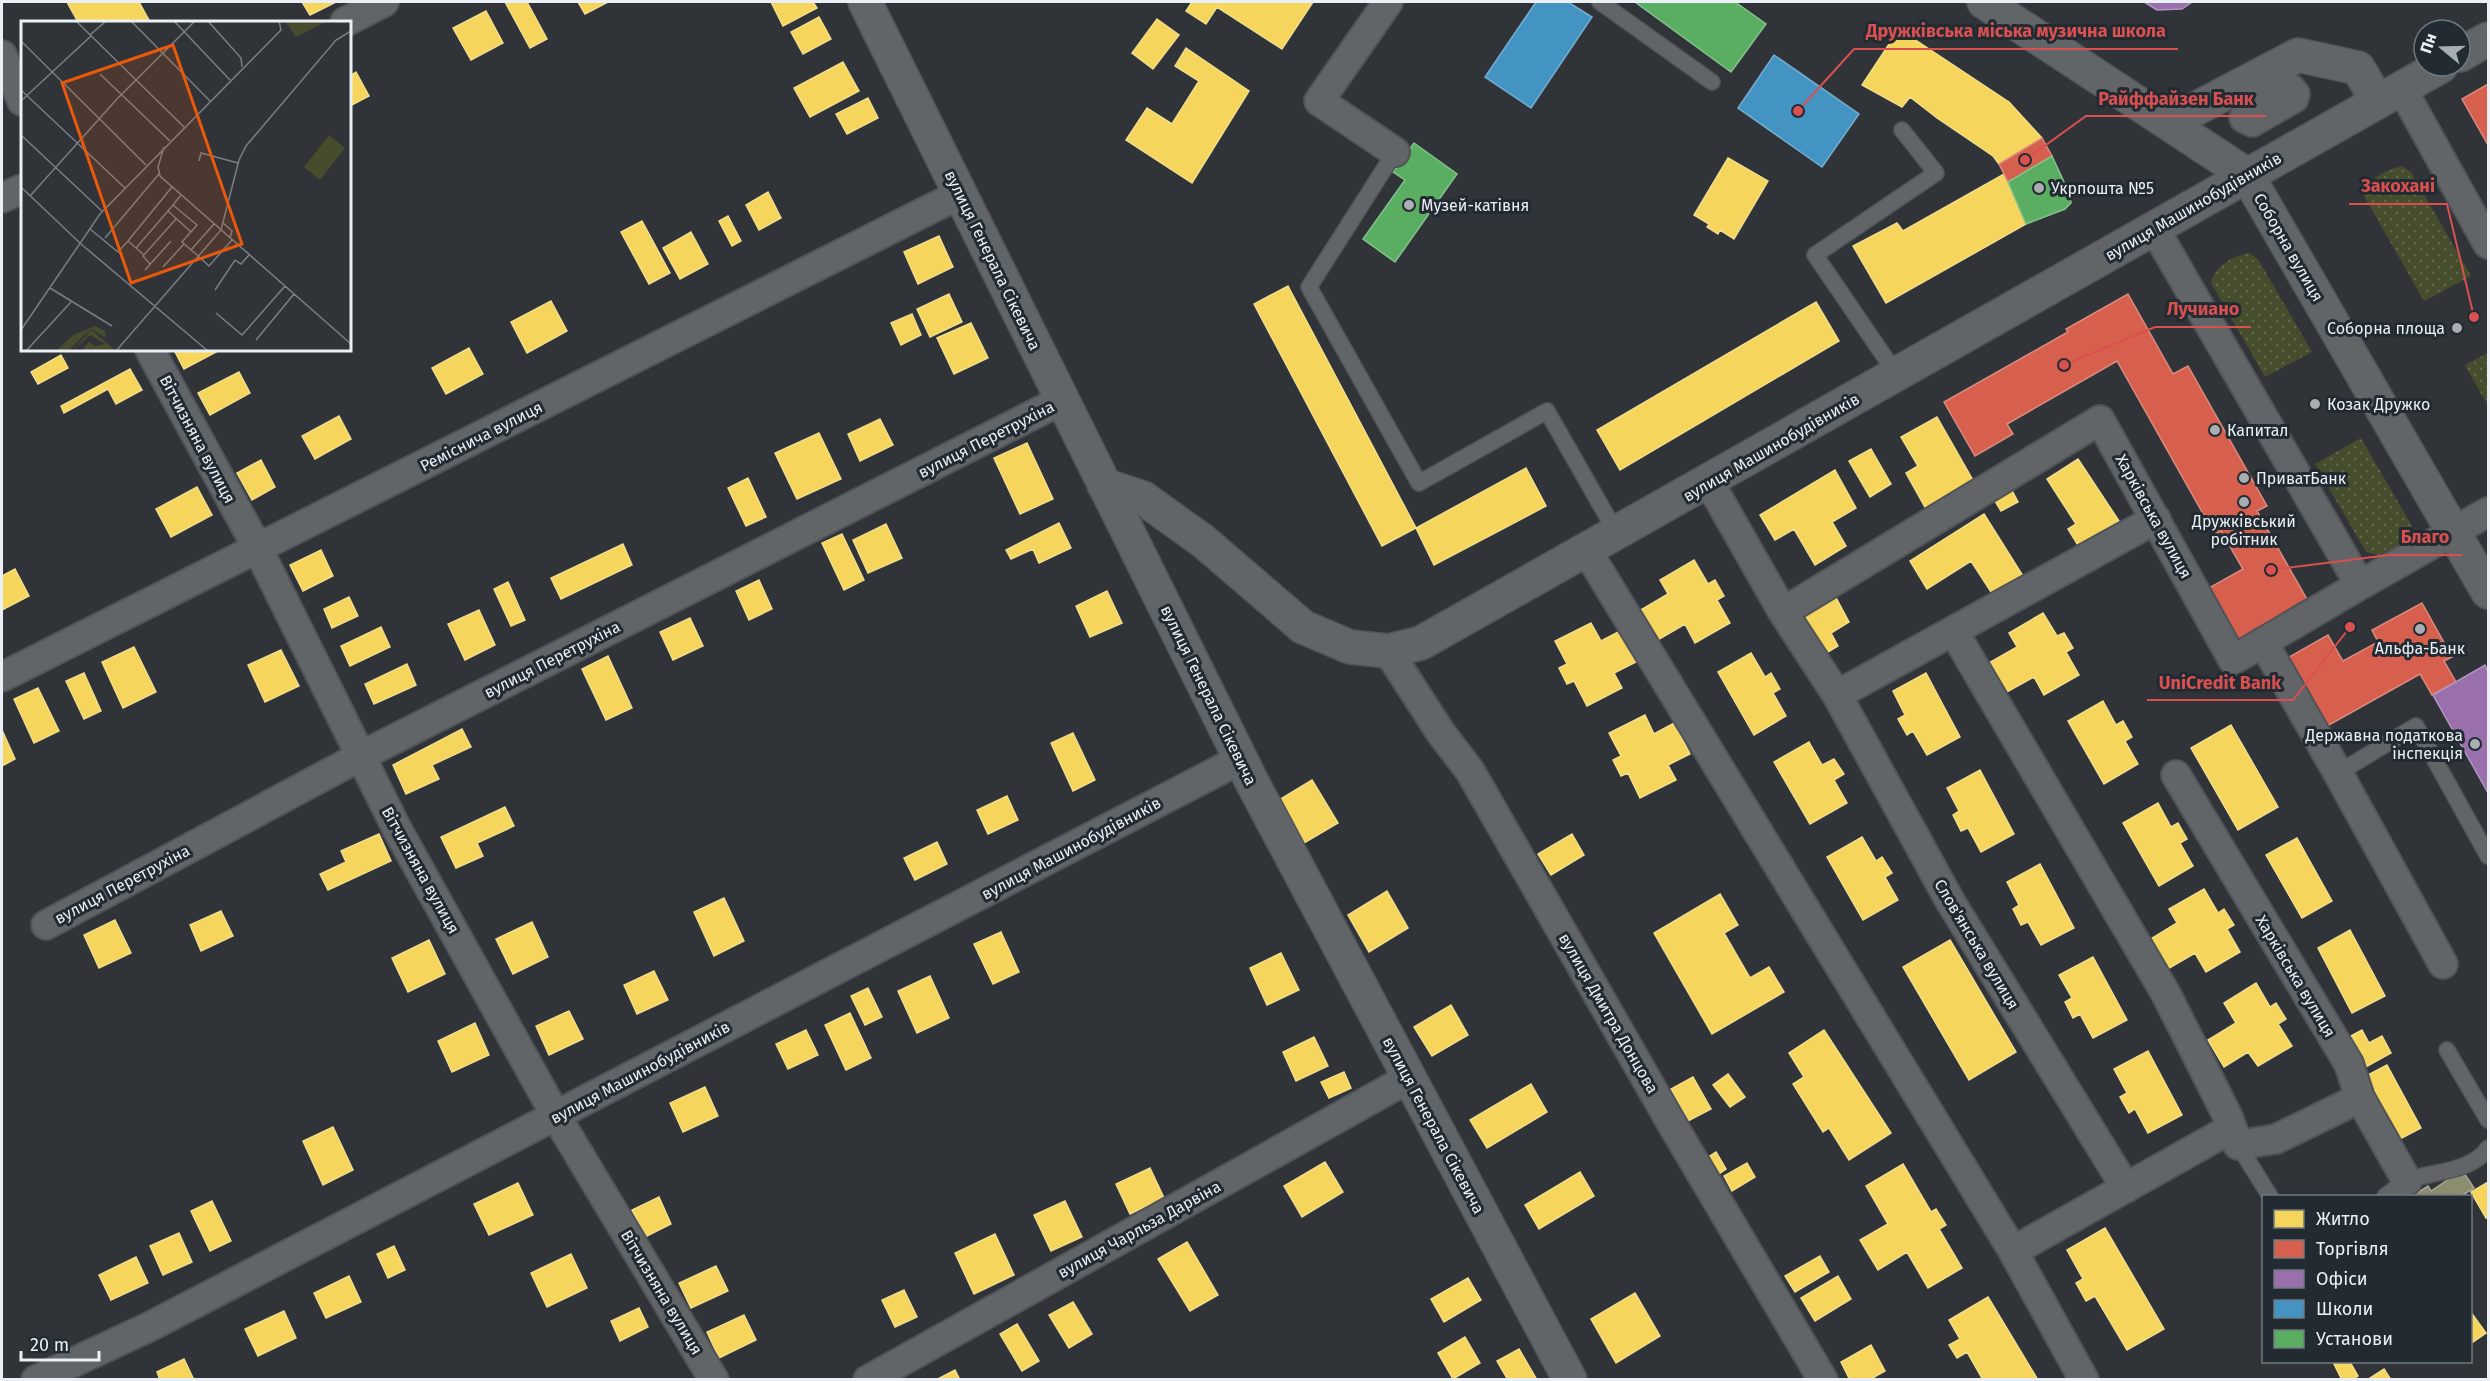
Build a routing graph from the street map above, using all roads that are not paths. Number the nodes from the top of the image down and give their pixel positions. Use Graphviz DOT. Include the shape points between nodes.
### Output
graph roads {
  1 [pos="384,2"];
  2 [pos="865,2"];
  3 [pos="1388,2"];
  4 [pos="1600,2"];
  5 [pos="1984,2"];
  6 [pos="347,21"];
  7 [pos="2488,39"];
  8 [pos="2472,48"];
  9 [pos="2,55"];
  10 [pos="2420,78"];
  11 [pos="1712,82"];
  12 [pos="2390,95"];
  13 [pos="21,99"];
  14 [pos="2169,123"];
  15 [pos="1902,130"];
  16 [pos="1395,152"];
  17 [pos="2247,175"];
  18 [pos="21,189"];
  19 [pos="960,195"];
  20 [pos="2,198"];
  21 [pos="2154,228"];
  22 [pos="2488,244"];
  23 [pos="151,351"];
  24 [pos="1897,375"];
  25 [pos="1062,400"];
  26 [pos="1709,482"];
  27 [pos="1104,485"];
  28 [pos="2488,512"];
  29 [pos="2156,519"];
  30 [pos="2454,532"];
  31 [pos="1617,534"];
  32 [pos="258,549"];
  33 [pos="1587,551"];
  34 [pos="2360,585"];
  35 [pos="2488,592"];
  36 [pos="1784,612"];
  37 [pos="1954,632"];
  38 [pos="2256,646"];
  39 [pos="1388,651"];
  40 [pos="2,677"];
  41 [pos="1838,695"];
  42 [pos="361,756"];
  43 [pos="1241,759"];
  44 [pos="2338,773"];
  45 [pos="2176,775"];
  46 [pos="2488,856"];
  47 [pos="46,925"];
  48 [pos="2443,964"];
  49 [pos="2447,1050"];
  50 [pos="1409,1078"];
  51 [pos="2360,1098"];
  52 [pos="556,1116"];
  53 [pos="2488,1120"];
  54 [pos="2235,1137"];
  55 [pos="2488,1148"];
  56 [pos="2126,1188"];
  57 [pos="2396,1189"];
  58 [pos="2269,1195"];
  59 [pos="2013,1251"];
  60 [pos="36,1380"];
  61 [pos="714,1380"];
  62 [pos="868,1380"];
  63 [pos="1570,1380"];
  64 [pos="1823,1380"];
  65 [pos="2084,1380"];
  1 -- 6 [label="street"];
  2 -- 19 [label="street, вулиця Генерала Сікевича"];
  3 -- 16 [label="street" via="1319,101"];
  4 -- 11 [label="lane"];
  5 -- 14 [label="street, Соборна вулиця"];
  7 -- 8 [label="street"];
  9 -- 13 [label="street"];
  10 -- 12 [label="street, вулиця Машинобудівників"];
  12 -- 14 [label="street" via="2358,68 2298,55"];
  12 -- 17 [label="street, вулиця Машинобудівників"];
  12 -- 22 [label="street"];
  14 -- 17 [label="street, Соборна вулиця"];
  15 -- 24 [label="lane" via="1936,172 1815,255"];
  16 -- 31 [label="lane" via="1309,287 1419,483 1547,411"];
  17 -- 21 [label="street, вулиця Машинобудівників"];
  17 -- 30 [label="street, Соборна вулиця"];
  18 -- 20 [label="street"];
  19 -- 25 [label="street, вулиця Генерала Сікевича"];
  19 -- 32 [label="street, Реміснича вулиця"];
  21 -- 24 [label="street, вулиця Машинобудівників"];
  21 -- 34 [label="street"];
  23 -- 32 [label="street, Вітчизняна вулиця"];
  24 -- 26 [label="street, вулиця Машинобудівників"];
  25 -- 27 [label="street, вулиця Генерала Сікевича"];
  25 -- 42 [label="street, вулиця Перетрухіна"];
  26 -- 31 [label="street, вулиця Машинобудівників"];
  26 -- 36 [label="street, Слов'янська вулиця"];
  27 -- 39 [label="street, вулиця Машинобудівників" via="1143,498 1203,541 1303,627 1350,647"];
  27 -- 43 [label="street, вулиця Генерала Сікевича"];
  28 -- 30 [label="street"];
  29 -- 36 [label="street, Харківська вулиця" via="2100,420"];
  29 -- 37 [label="street"];
  29 -- 38 [label="street, Харківська вулиця" via="2234,660"];
  30 -- 34 [label="street"];
  30 -- 35 [label="street, Соборна вулиця"];
  31 -- 33 [label="street, вулиця Машинобудівників"];
  32 -- 40 [label="street, Реміснича вулиця"];
  32 -- 42 [label="street, Вітчизняна вулиця"];
  33 -- 39 [label="street, вулиця Машинобудівників" via="1421,643"];
  33 -- 59 [label="street"];
  34 -- 38 [label="street"];
  36 -- 41 [label="street, Слов'янська вулиця"];
  37 -- 41 [label="street"];
  37 -- 54 [label="street" via="2166,994"];
  38 -- 44 [label="street"];
  39 -- 64 [label="street, вулиця Дмитра Донцова" via="1470,771"];
  41 -- 56 [label="street, Слов'янська вулиця" via="1950,901"];
  42 -- 47 [label="street, вулиця Перетрухіна"];
  42 -- 52 [label="street, Вітчизняна вулиця"];
  43 -- 50 [label="street, вулиця Генерала Сікевича"];
  43 -- 52 [label="street, вулиця Машинобудівників"];
  44 -- 46 [label="lane" via="2416,726"];
  44 -- 48 [label="street"];
  45 -- 51 [label="street, Харківська вулиця" via="2349,1064"];
  49 -- 53 [label="lane"];
  50 -- 62 [label="street, вулиця Чарльза Дарвіна"];
  50 -- 63 [label="street, вулиця Генерала Сікевича"];
  51 -- 54 [label="street" via="2276,1139"];
  51 -- 57 [label="street, Харківська вулиця"];
  52 -- 60 [label="street, вулиця Машинобудівників" via="149,1327"];
  52 -- 61 [label="street, Вітчизняна вулиця"];
  54 -- 56 [label="street"];
  54 -- 58 [label="lane"];
  55 -- 57 [label="lane" via="2484,1154 2454,1169"];
  56 -- 59 [label="street"];
  59 -- 65 [label="street"];
}
